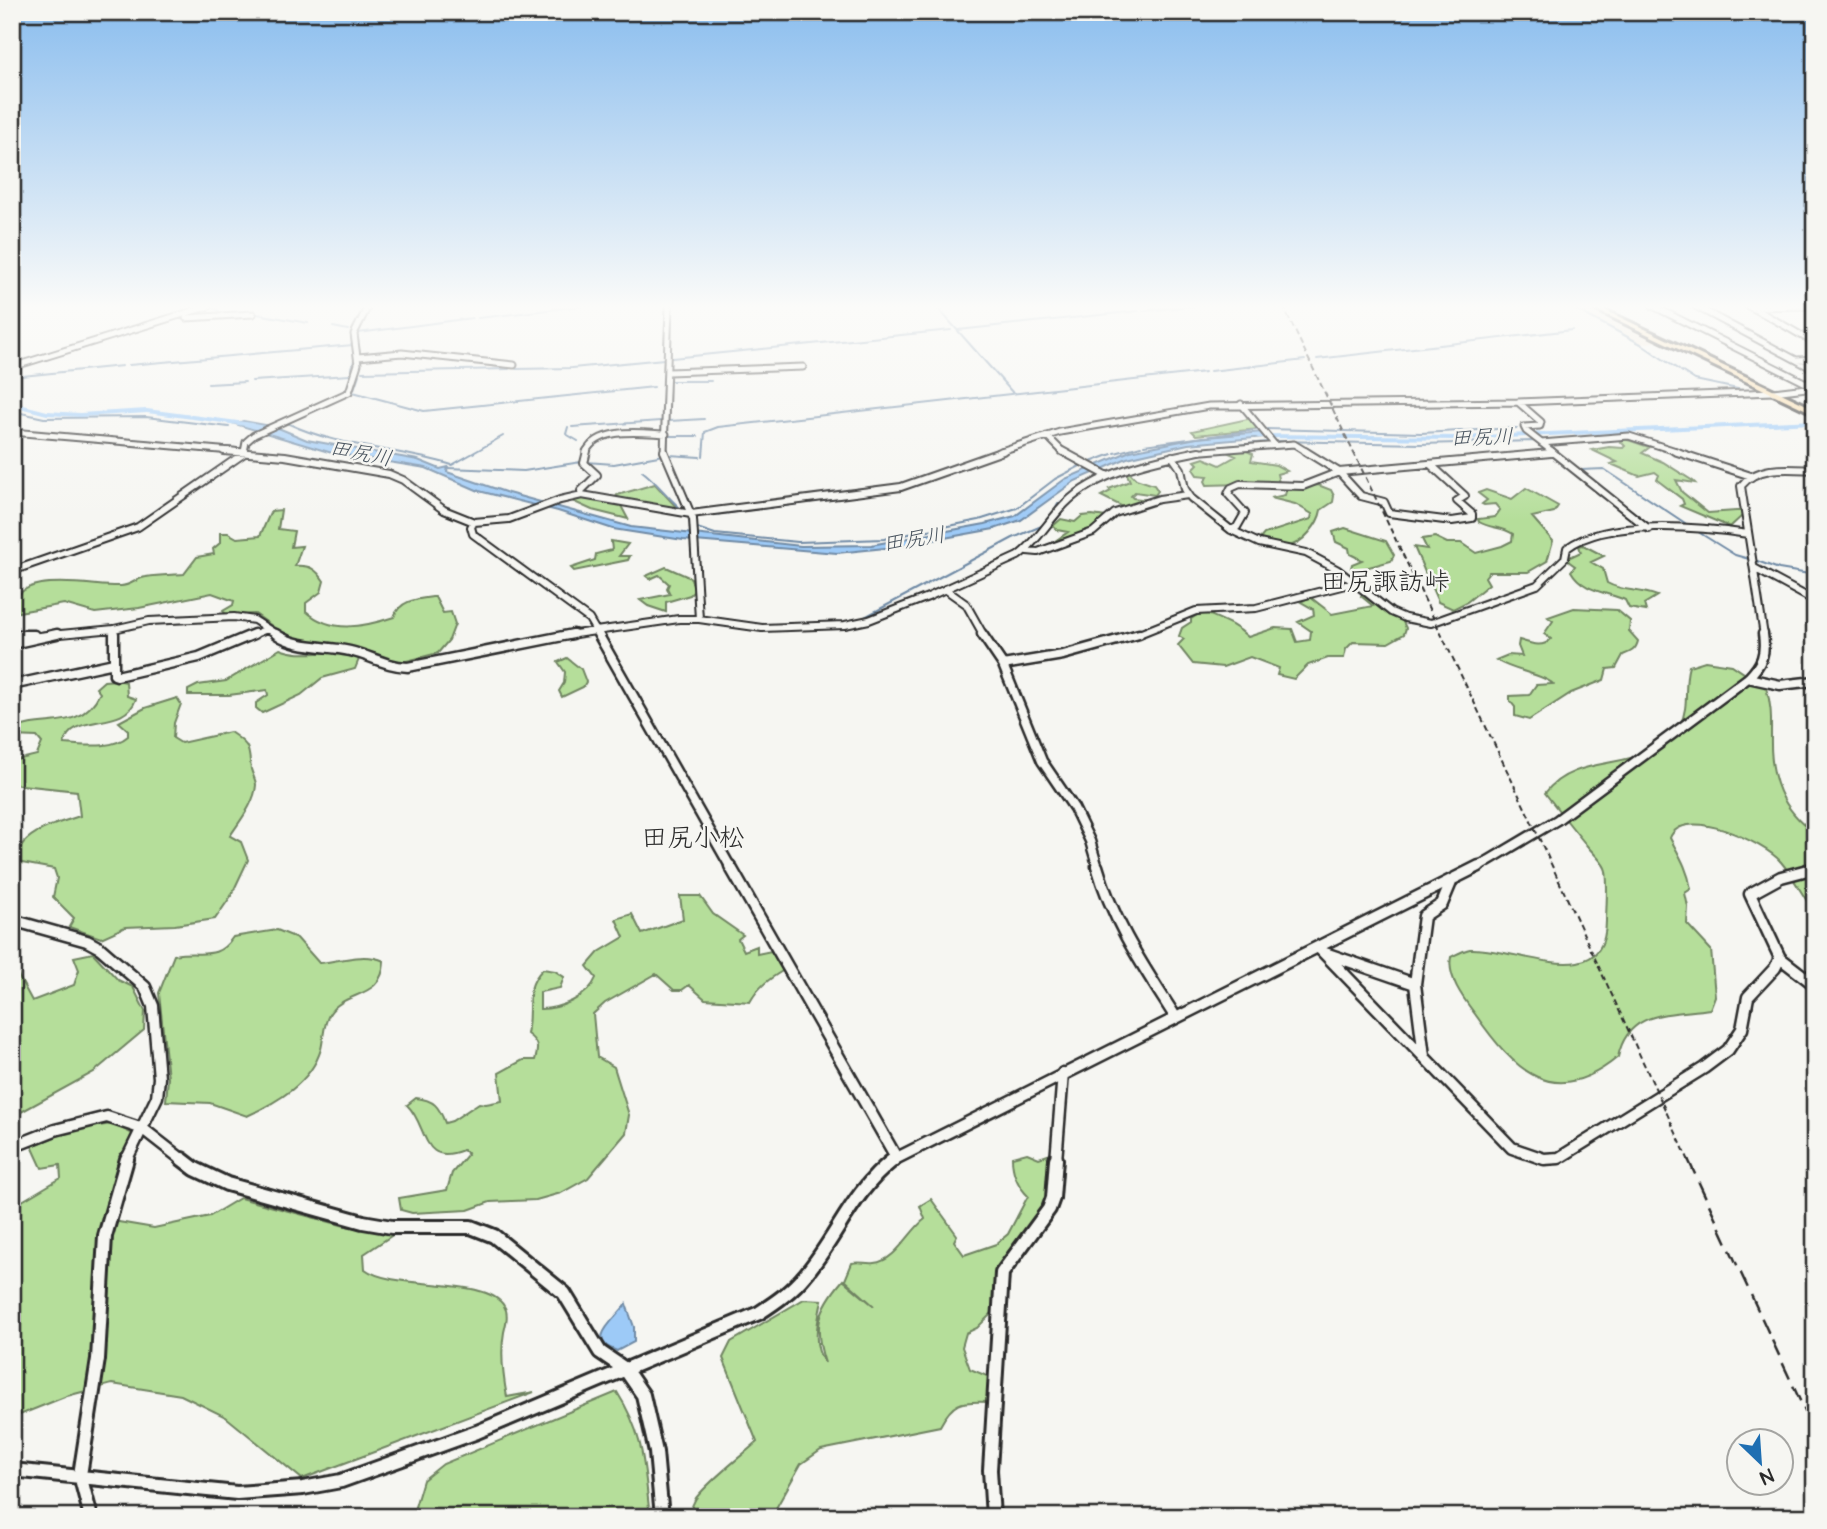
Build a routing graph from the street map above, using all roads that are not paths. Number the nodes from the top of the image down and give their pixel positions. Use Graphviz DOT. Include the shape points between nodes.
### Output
graph roads {
  1 [pos="356,377"];
  2 [pos="668,377"];
  3 [pos="1742,377"];
  4 [pos="1795,377"];
  5 [pos="1814,387"];
  6 [pos="1773,392"];
  7 [pos="1518,401"];
  8 [pos="1241,404"];
  9 [pos="1815,412"];
  10 [pos="12,432"];
  11 [pos="666,434"];
  12 [pos="1047,436"];
  13 [pos="1538,441"];
  14 [pos="1272,442"];
  15 [pos="245,452"];
  16 [pos="1551,453"];
  17 [pos="1172,456"];
  18 [pos="1430,464"];
  19 [pos="1815,470"];
  20 [pos="1339,472"];
  21 [pos="1105,474"];
  22 [pos="1751,476"];
  23 [pos="582,495"];
  24 [pos="1188,495"];
  25 [pos="691,514"];
  26 [pos="474,522"];
  27 [pos="1649,529"];
  28 [pos="1231,530"];
  29 [pos="1748,534"];
  30 [pos="1027,551"];
  31 [pos="1754,568"];
  32 [pos="12,571"];
  33 [pos="1353,583"];
  34 [pos="945,590"];
  35 [pos="1815,601"];
  36 [pos="699,617"];
  37 [pos="114,629"];
  38 [pos="267,629"];
  39 [pos="597,631"];
  40 [pos="12,635"];
  41 [pos="40,636"];
  42 [pos="12,644"];
  43 [pos="114,663"];
  44 [pos="1003,665"];
  45 [pos="1748,678"];
  46 [pos="1815,681"];
  47 [pos="12,685"];
  48 [pos="1815,868"];
  49 [pos="1452,880"];
  50 [pos="12,919"];
  51 [pos="1321,950"];
  52 [pos="1780,958"];
  53 [pos="1415,984"];
  54 [pos="1815,985"];
  55 [pos="1176,1018"];
  56 [pos="1424,1058"];
  57 [pos="1063,1073"];
  58 [pos="143,1129"];
  59 [pos="12,1147"];
  60 [pos="896,1157"];
  61 [pos="625,1369"];
  62 [pos="12,1470"];
  63 [pos="80,1475"];
  64 [pos="91,1517"];
  65 [pos="662,1517"];
  66 [pos="993,1517"];
  1 -- 15 [label="street" via="349,393 260,432 248,439"];
  2 -- 11 [label="street"];
  3 -- 6 [label="highway"];
  4 -- 5 [label="street"];
  5 -- 6 [label="street"];
  6 -- 7 [label="street"];
  6 -- 9 [label="highway"];
  7 -- 8 [label="street"];
  7 -- 13 [label="street" via="1541,422 1540,426 1524,427"];
  8 -- 12 [label="street" via="1147,415"];
  8 -- 14 [label="street"];
  10 -- 15 [label="street"];
  11 -- 23 [label="street" via="606,438 588,448 584,462 597,475"];
  11 -- 25 [label="street" via="665,455"];
  12 -- 21 [label="street" via="1066,455"];
  12 -- 25 [label="street" via="911,485"];
  13 -- 16 [label="street"];
  13 -- 22 [label="street" via="1629,436"];
  14 -- 17 [label="street"];
  14 -- 20 [label="street" via="1300,446"];
  15 -- 26 [label="street" via="389,474 444,510"];
  15 -- 32 [label="street" via="138,527"];
  16 -- 18 [label="street"];
  16 -- 27 [label="street"];
  17 -- 21 [label="street"];
  17 -- 24 [label="street" via="1183,472"];
  18 -- 20 [label="street"];
  18 -- 20 [label="street" via="1465,496 1457,501 1472,518 1452,521 1389,513 1384,502 1361,496"];
  19 -- 22 [label="street"];
  20 -- 28 [label="street" via="1303,486 1240,484 1230,488 1229,496 1245,513"];
  21 -- 30 [label="street" via="1066,502"];
  22 -- 29 [label="street" via="1741,486"];
  23 -- 25 [label="street"];
  23 -- 26 [label="street" via="509,519"];
  24 -- 28 [label="street"];
  24 -- 30 [label="street" via="1115,513 1093,532 1038,552"];
  25 -- 36 [label="street"];
  26 -- 39 [label="street" via="473,534 578,610"];
  27 -- 29 [label="street" via="1704,527"];
  27 -- 33 [label="street" via="1622,529 1575,542 1543,582 1438,622 1398,615"];
  28 -- 33 [label="street" via="1259,543 1306,553"];
  29 -- 31 [label="street"];
  30 -- 34 [label="street"];
  31 -- 35 [label="street"];
  31 -- 45 [label="street" via="1765,656"];
  33 -- 44 [label="street" via="1256,607 1196,611 1138,635"];
  34 -- 36 [label="street" via="845,625 753,628"];
  34 -- 44 [label="street" via="966,604"];
  36 -- 39 [label="street"];
  37 -- 38 [label="street" via="149,621 234,617 254,620"];
  37 -- 41 [label="street"];
  37 -- 43 [label="street"];
  38 -- 39 [label="street" via="289,643 337,648 388,666 408,667"];
  38 -- 43 [label="street" via="199,657 124,676 114,675"];
  39 -- 60 [label="street"];
  40 -- 41 [label="street"];
  41 -- 42 [label="street"];
  43 -- 47 [label="street"];
  44 -- 55 [label="street" via="1042,761 1090,841 1121,930"];
  45 -- 46 [label="street" via="1780,685"];
  45 -- 49 [label="street" via="1557,820"];
  48 -- 52 [label="street" via="1781,877 1750,894"];
  49 -- 51 [label="street"];
  49 -- 53 [label="street" via="1442,904 1424,916"];
  50 -- 58 [label="street" via="87,941 145,987 153,1006 159,1078 157,1097"];
  51 -- 53 [label="street"];
  51 -- 55 [label="street"];
  51 -- 56 [label="street"];
  52 -- 54 [label="street"];
  52 -- 56 [label="street" via="1748,997 1742,1029 1728,1050 1559,1157 1544,1159 1512,1148"];
  53 -- 56 [label="street"];
  55 -- 57 [label="street"];
  57 -- 60 [label="street"];
  57 -- 66 [label="street" via="1049,1213 1002,1273 990,1470"];
  58 -- 59 [label="street" via="107,1117"];
  58 -- 61 [label="street" via="195,1169 227,1184 363,1222 485,1231 564,1293 600,1352"];
  58 -- 63 [label="street" via="122,1170 105,1236 98,1359"];
  60 -- 61 [label="street" via="866,1183 811,1270 781,1301"];
  61 -- 63 [label="street" via="410,1457 303,1489 237,1493"];
  61 -- 65 [label="street" via="647,1406"];
  62 -- 63 [label="street"];
  63 -- 64 [label="street"];
}
